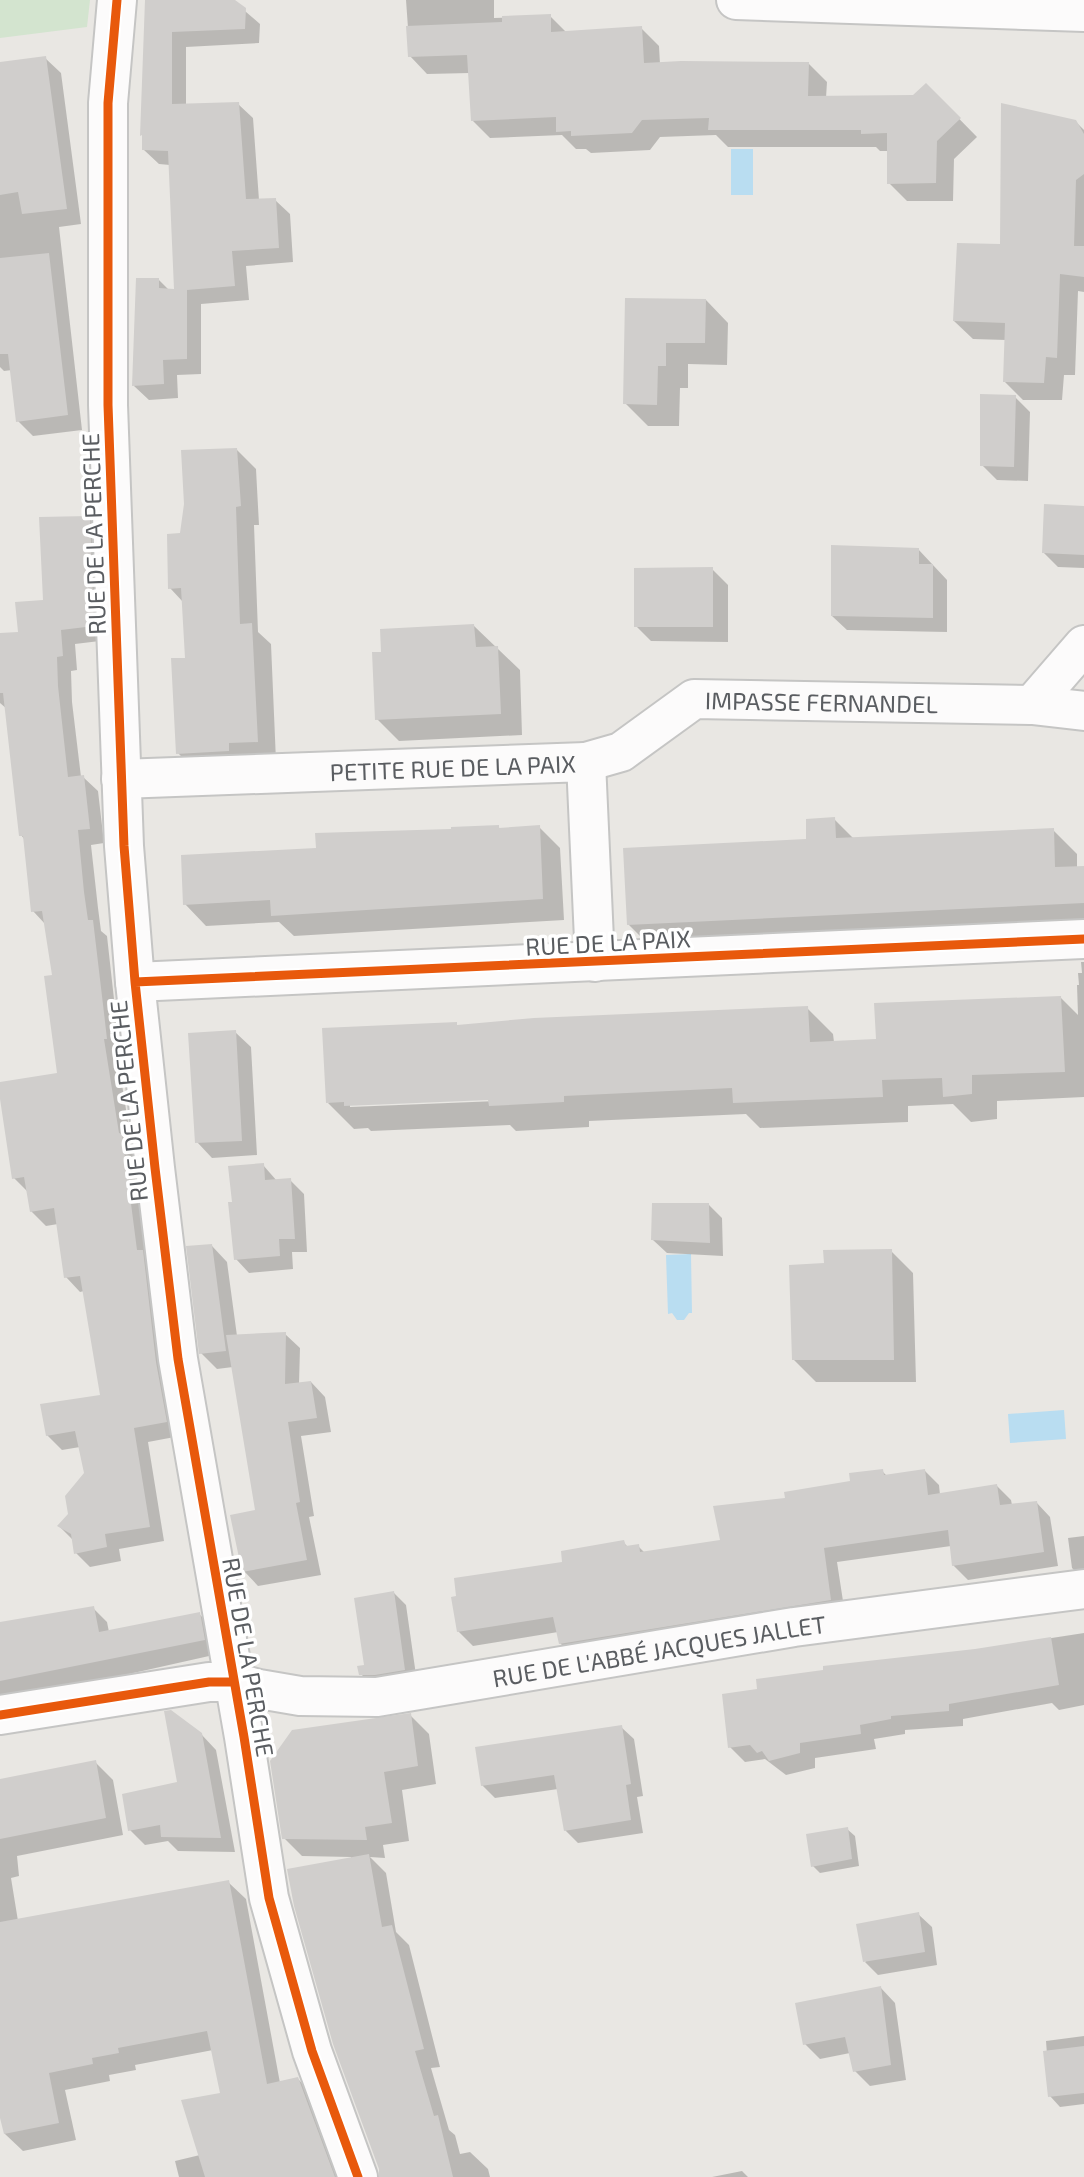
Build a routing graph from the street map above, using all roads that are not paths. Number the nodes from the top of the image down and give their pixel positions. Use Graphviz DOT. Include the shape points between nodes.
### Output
graph roads {
  1 [pos="117,0"];
  2 [pos="736,0"];
  3 [pos="1084,12"];
  4 [pos="1084,645"];
  5 [pos="1032,705"];
  6 [pos="1084,711"];
  7 [pos="586,762"];
  8 [pos="121,779"];
  9 [pos="1084,939"];
  10 [pos="596,962"];
  11 [pos="135,982"];
  12 [pos="1084,1589"];
  13 [pos="233,1682"];
  14 [pos="0,1715"];
  15 [pos="358,2177"];
  1 -- 8 [label="street, RUE DE LA PERCHE" via="108,103 108,391"];
  2 -- 3 [label="street"];
  4 -- 5 [label="street"];
  5 -- 6 [label="street, IMPASSE FERNANDEL"];
  5 -- 7 [label="street, IMPASSE FERNANDEL" via="695,699 621,752"];
  7 -- 8 [label="street, PETITE RUE DE LA PAIX"];
  7 -- 10 [label="street, PETITE RUE DE LA PAIX"];
  8 -- 11 [label="street, RUE DE LA PERCHE"];
  9 -- 10 [label="street, RUE DE LA PAIX"];
  10 -- 11 [label="street, RUE DE LA PAIX"];
  11 -- 13 [label="street, RUE DE LA PERCHE" via="178,1359"];
  12 -- 13 [label="street, RUE DE L'ABBÉ JACQUES JALLET" via="794,1628 377,1697 300,1696"];
  13 -- 14 [label="street, RUE DE L'ABBÉ JACQUES JALLET"];
  13 -- 15 [label="street, RUE DE LA PERCHE" via="269,1898 312,2051"];
}
